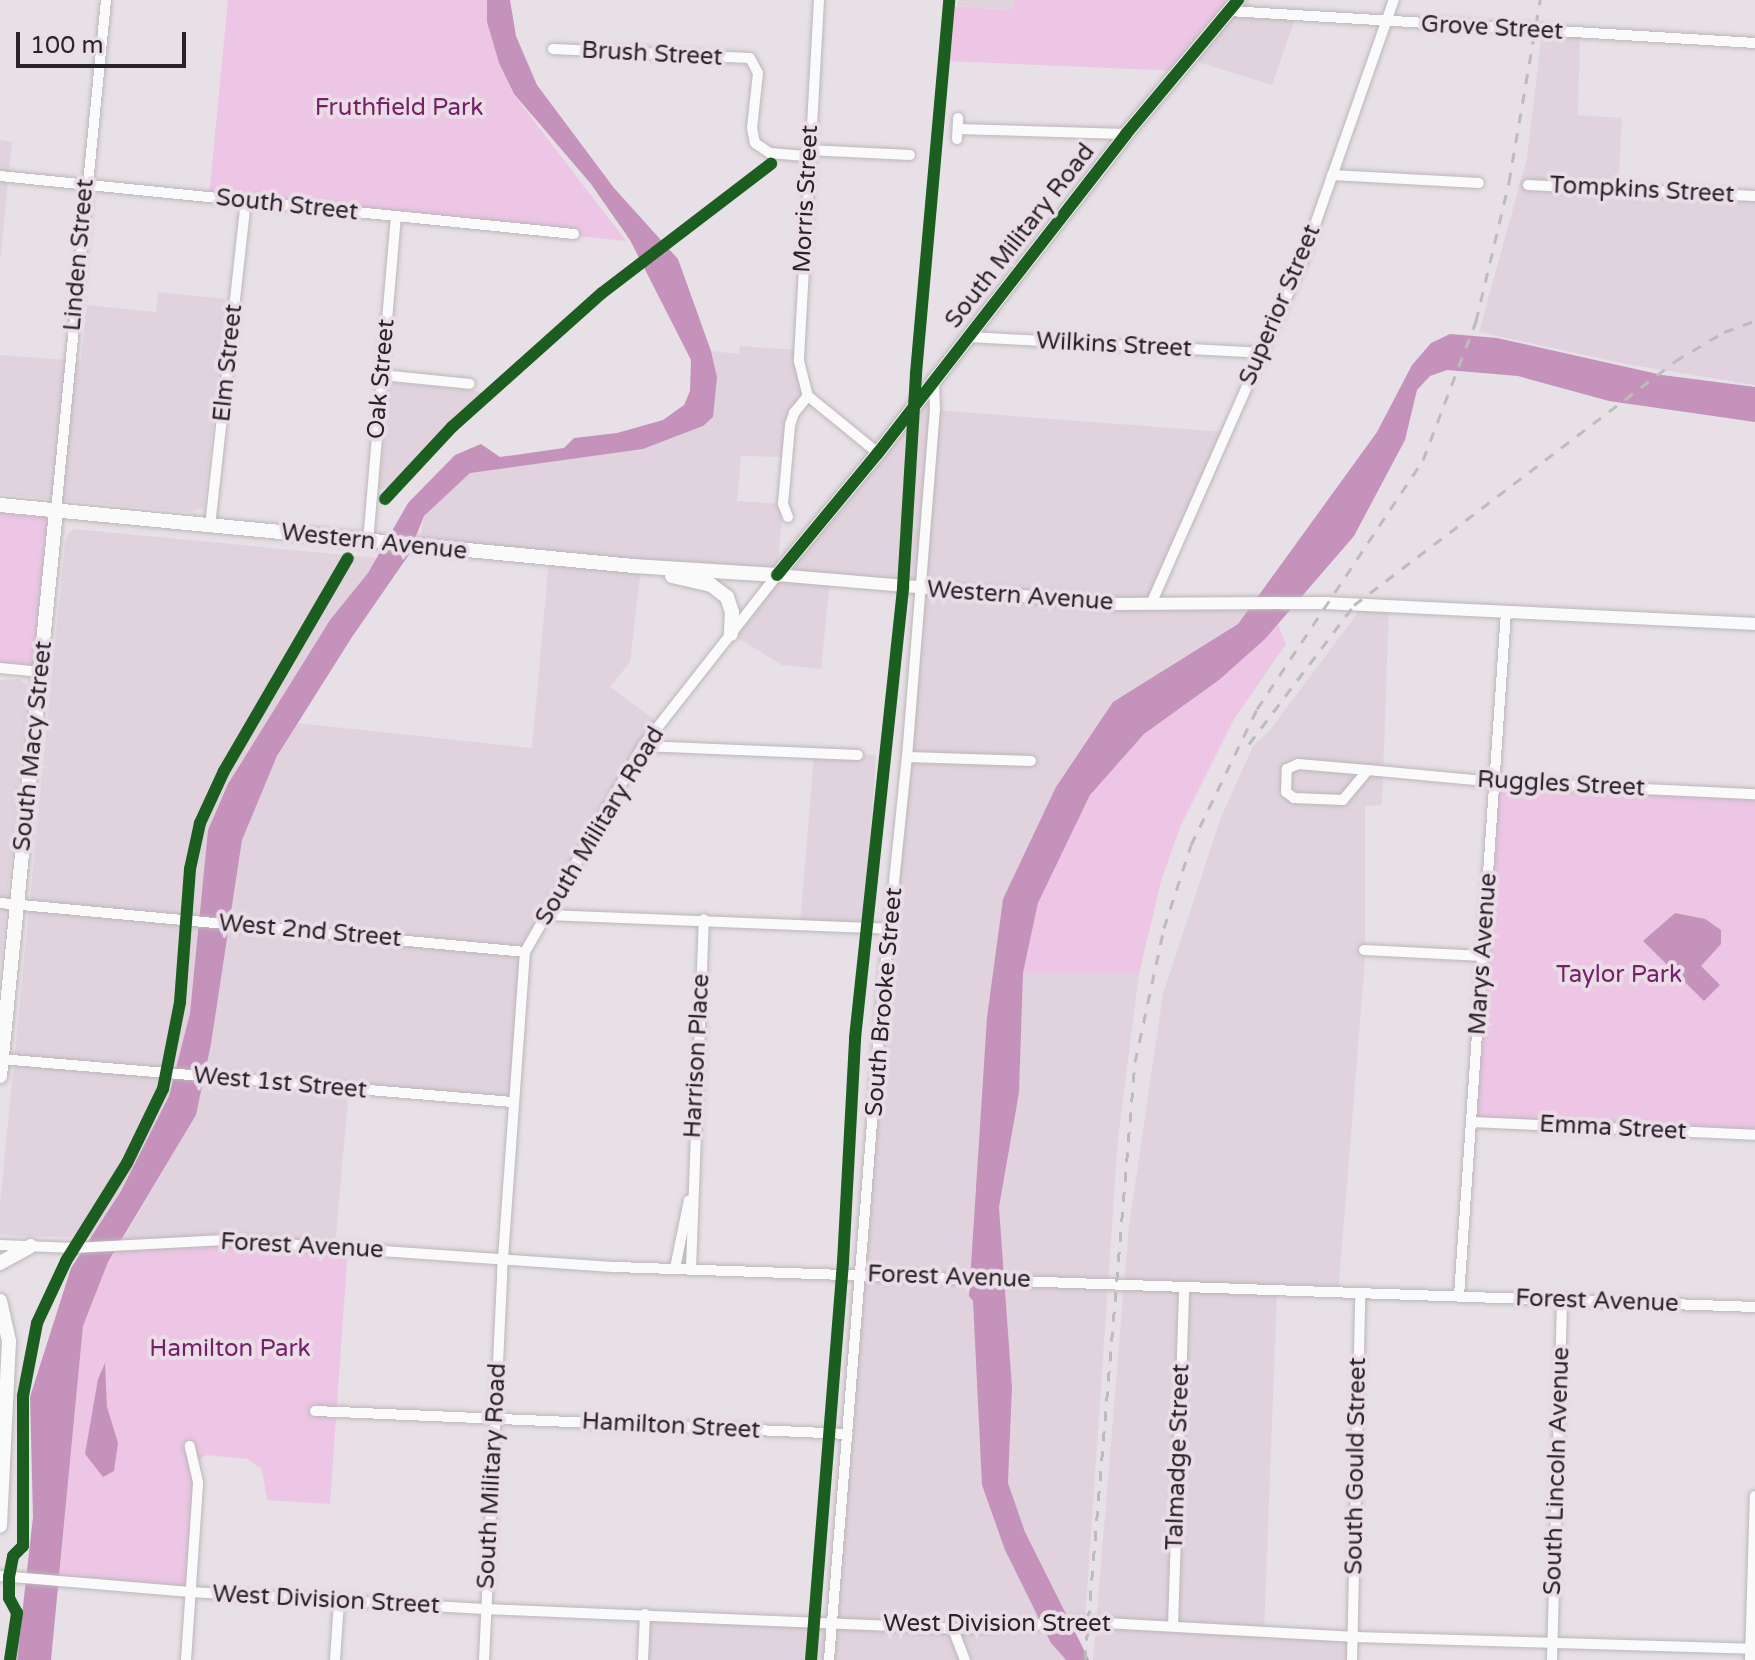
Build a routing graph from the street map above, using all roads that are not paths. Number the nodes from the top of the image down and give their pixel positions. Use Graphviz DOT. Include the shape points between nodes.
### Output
graph roads {
  1 [pos="106,0"];
  2 [pos="819,0"];
  3 [pos="1394,0"];
  4 [pos="1234,6"];
  5 [pos="1386,23"];
  6 [pos="1755,43"];
  7 [pos="553,49"];
  8 [pos="958,129"];
  9 [pos="1126,134"];
  10 [pos="808,153"];
  11 [pos="910,155"];
  12 [pos="1332,175"];
  13 [pos="0,176"];
  14 [pos="1479,183"];
  15 [pos="86,184"];
  16 [pos="1528,185"];
  17 [pos="1755,196"];
  18 [pos="246,201"];
  19 [pos="396,217"];
  20 [pos="574,234"];
  21 [pos="969,337"];
  22 [pos="1260,353"];
  23 [pos="382,375"];
  24 [pos="934,383"];
  25 [pos="470,384"];
  26 [pos="808,396"];
  27 [pos="878,453"];
  28 [pos="0,505"];
  29 [pos="56,511"];
  30 [pos="788,517"];
  31 [pos="210,526"];
  32 [pos="373,542"];
  33 [pos="633,566"];
  34 [pos="777,575"];
  35 [pos="919,588"];
  36 [pos="1151,604"];
  37 [pos="1506,612"];
  38 [pos="1755,624"];
  39 [pos="731,634"];
  40 [pos="0,668"];
  41 [pos="41,672"];
  42 [pos="643,746"];
  43 [pos="858,755"];
  44 [pos="907,757"];
  45 [pos="1031,761"];
  46 [pos="1368,770"];
  47 [pos="1496,782"];
  48 [pos="1755,794"];
  49 [pos="0,903"];
  50 [pos="17,905"];
  51 [pos="547,915"];
  52 [pos="704,919"];
  53 [pos="890,929"];
  54 [pos="1364,950"];
  55 [pos="525,952"];
  56 [pos="1483,956"];
  57 [pos="1,1060"];
  58 [pos="0,1076"];
  59 [pos="512,1102"];
  60 [pos="1471,1122"];
  61 [pos="1755,1135"];
  62 [pos="691,1194"];
  63 [pos="0,1245"];
  64 [pos="31,1246"];
  65 [pos="503,1260"];
  66 [pos="0,1263"];
  67 [pos="675,1268"];
  68 [pos="691,1269"];
  69 [pos="860,1274"];
  70 [pos="1184,1287"];
  71 [pos="1360,1294"];
  72 [pos="1459,1296"];
  73 [pos="1562,1300"];
  74 [pos="0,1301"];
  75 [pos="1755,1307"];
  76 [pos="315,1411"];
  77 [pos="494,1418"];
  78 [pos="848,1434"];
  79 [pos="190,1446"];
  80 [pos="1755,1496"];
  81 [pos="0,1526"];
  82 [pos="0,1576"];
  83 [pos="190,1592"];
  84 [pos="339,1601"];
  85 [pos="485,1609"];
  86 [pos="645,1614"];
  87 [pos="834,1622"];
  88 [pos="1173,1626"];
  89 [pos="953,1629"];
  90 [pos="1352,1637"];
  91 [pos="1553,1642"];
  92 [pos="1752,1653"];
  93 [pos="186,1660"];
  94 [pos="335,1660"];
  95 [pos="484,1660"];
  96 [pos="643,1660"];
  97 [pos="829,1660"];
  98 [pos="965,1660"];
  99 [pos="1352,1660"];
  100 [pos="1552,1660"];
  1 -- 15 [label="street, Linden Street"];
  2 -- 10 [label="street, Morris Street"];
  3 -- 5 [label="street, Superior Street"];
  4 -- 5 [label="street, Grove Street"];
  4 -- 9 [label="main road, South Military Road"];
  5 -- 6 [label="street, Grove Street"];
  5 -- 12 [label="street, Superior Street"];
  7 -- 10 [label="street, Brush Street" via="750,58 758,73 755,143 774,154"];
  8 -- 9 [label="street"];
  9 -- 21 [label="main road, South Military Road"];
  10 -- 11 [label="street, Brush Street"];
  10 -- 26 [label="street, Morris Street" via="798,350"];
  12 -- 14 [label="street"];
  12 -- 22 [label="street, Superior Street" via="1302,262"];
  13 -- 15 [label="street, South Street"];
  15 -- 18 [label="street, South Street"];
  15 -- 29 [label="street, Linden Street"];
  16 -- 17 [label="street, Tompkins Street"];
  18 -- 19 [label="street, South Street"];
  18 -- 31 [label="street, Elm Street"];
  19 -- 20 [label="street, South Street"];
  19 -- 23 [label="street, Oak Street"];
  21 -- 22 [label="street, Wilkins Street"];
  21 -- 24 [label="main road, South Military Road"];
  22 -- 36 [label="street, Superior Street"];
  23 -- 25 [label="street"];
  23 -- 32 [label="street, Oak Street"];
  24 -- 27 [label="main road, South Military Road"];
  24 -- 35 [label="street, South Brooke Street"];
  26 -- 27 [label="street"];
  26 -- 30 [label="street" via="790,425 783,504"];
  27 -- 34 [label="main road, South Military Road"];
  28 -- 29 [label="main road, Western Avenue"];
  29 -- 31 [label="main road, Western Avenue"];
  29 -- 41 [label="main road, South Macy Street"];
  31 -- 32 [label="main road, Western Avenue"];
  32 -- 33 [label="main road, Western Avenue"];
  33 -- 34 [label="main road, Western Avenue"];
  33 -- 39 [label="main road" via="711,585 731,605"];
  34 -- 35 [label="street, Western Avenue"];
  34 -- 39 [label="street, South Military Road"];
  35 -- 36 [label="street, Western Avenue"];
  35 -- 44 [label="street, South Brooke Street"];
  36 -- 37 [label="street, Western Avenue" via="1308,602"];
  37 -- 38 [label="street, Western Avenue"];
  37 -- 47 [label="street, Marys Avenue"];
  39 -- 42 [label="street, South Military Road"];
  40 -- 41 [label="street"];
  41 -- 50 [label="main road, South Macy Street"];
  42 -- 43 [label="street"];
  42 -- 51 [label="street, South Military Road"];
  44 -- 45 [label="street"];
  44 -- 53 [label="street, South Brooke Street"];
  46 -- 46 [label="street, Ruggles Street" via="1292,765 1287,769 1286,792 1294,798 1343,800"];
  46 -- 47 [label="street, Ruggles Street"];
  47 -- 48 [label="street, Ruggles Street"];
  47 -- 56 [label="street, Marys Avenue"];
  49 -- 50 [label="street, West 2nd Street"];
  50 -- 55 [label="street, West 2nd Street"];
  50 -- 57 [label="main road, South Macy Street"];
  51 -- 52 [label="street"];
  51 -- 55 [label="street, South Military Road"];
  52 -- 53 [label="street"];
  52 -- 62 [label="street, Harrison Place"];
  53 -- 69 [label="street, South Brooke Street"];
  54 -- 56 [label="street"];
  55 -- 59 [label="street, South Military Road"];
  56 -- 60 [label="street, Marys Avenue"];
  57 -- 58 [label="main road, South Macy Street"];
  57 -- 59 [label="street, West 1st Street"];
  59 -- 65 [label="street, South Military Road"];
  60 -- 61 [label="street, Emma Street"];
  60 -- 72 [label="street, Marys Avenue"];
  62 -- 67 [label="street, Harrison Place"];
  62 -- 68 [label="street, Harrison Place"];
  63 -- 64 [label="street, Forest Avenue"];
  64 -- 65 [label="street, Forest Avenue" via="225,1240"];
  64 -- 66 [label="main road"];
  65 -- 67 [label="street, Forest Avenue"];
  65 -- 77 [label="street, South Military Road"];
  67 -- 68 [label="street, Forest Avenue"];
  68 -- 69 [label="street, Forest Avenue"];
  69 -- 70 [label="street, Forest Avenue"];
  69 -- 78 [label="street, South Brooke Street"];
  70 -- 71 [label="street, Forest Avenue"];
  70 -- 88 [label="street, Talmadge Street"];
  71 -- 72 [label="street, Forest Avenue"];
  71 -- 90 [label="street, South Gould Street"];
  72 -- 73 [label="street, Forest Avenue"];
  73 -- 75 [label="street, Forest Avenue"];
  73 -- 91 [label="street, South Lincoln Avenue"];
  74 -- 81 [label="main road" via="9,1341"];
  76 -- 77 [label="street, Hamilton Street"];
  77 -- 78 [label="street, Hamilton Street"];
  77 -- 85 [label="street, South Military Road"];
  78 -- 87 [label="street, South Brooke Street"];
  79 -- 83 [label="street" via="198,1482"];
  80 -- 92 [label="street"];
  82 -- 83 [label="street, West Division Street"];
  83 -- 84 [label="street, West Division Street"];
  83 -- 93 [label="street"];
  84 -- 85 [label="street, West Division Street"];
  84 -- 94 [label="street"];
  85 -- 86 [label="street, West Division Street"];
  85 -- 95 [label="street, South Military Road"];
  86 -- 87 [label="street, West Division Street"];
  86 -- 96 [label="street"];
  87 -- 89 [label="street, West Division Street"];
  87 -- 97 [label="street, South Brooke Street"];
  88 -- 89 [label="street, West Division Street" via="1080,1622"];
  88 -- 90 [label="street, West Division Street"];
  89 -- 98 [label="street"];
  90 -- 91 [label="street, West Division Street"];
  90 -- 99 [label="street, South Gould Street"];
  91 -- 92 [label="street, West Division Street"];
  91 -- 100 [label="street, South Lincoln Avenue"];
}
